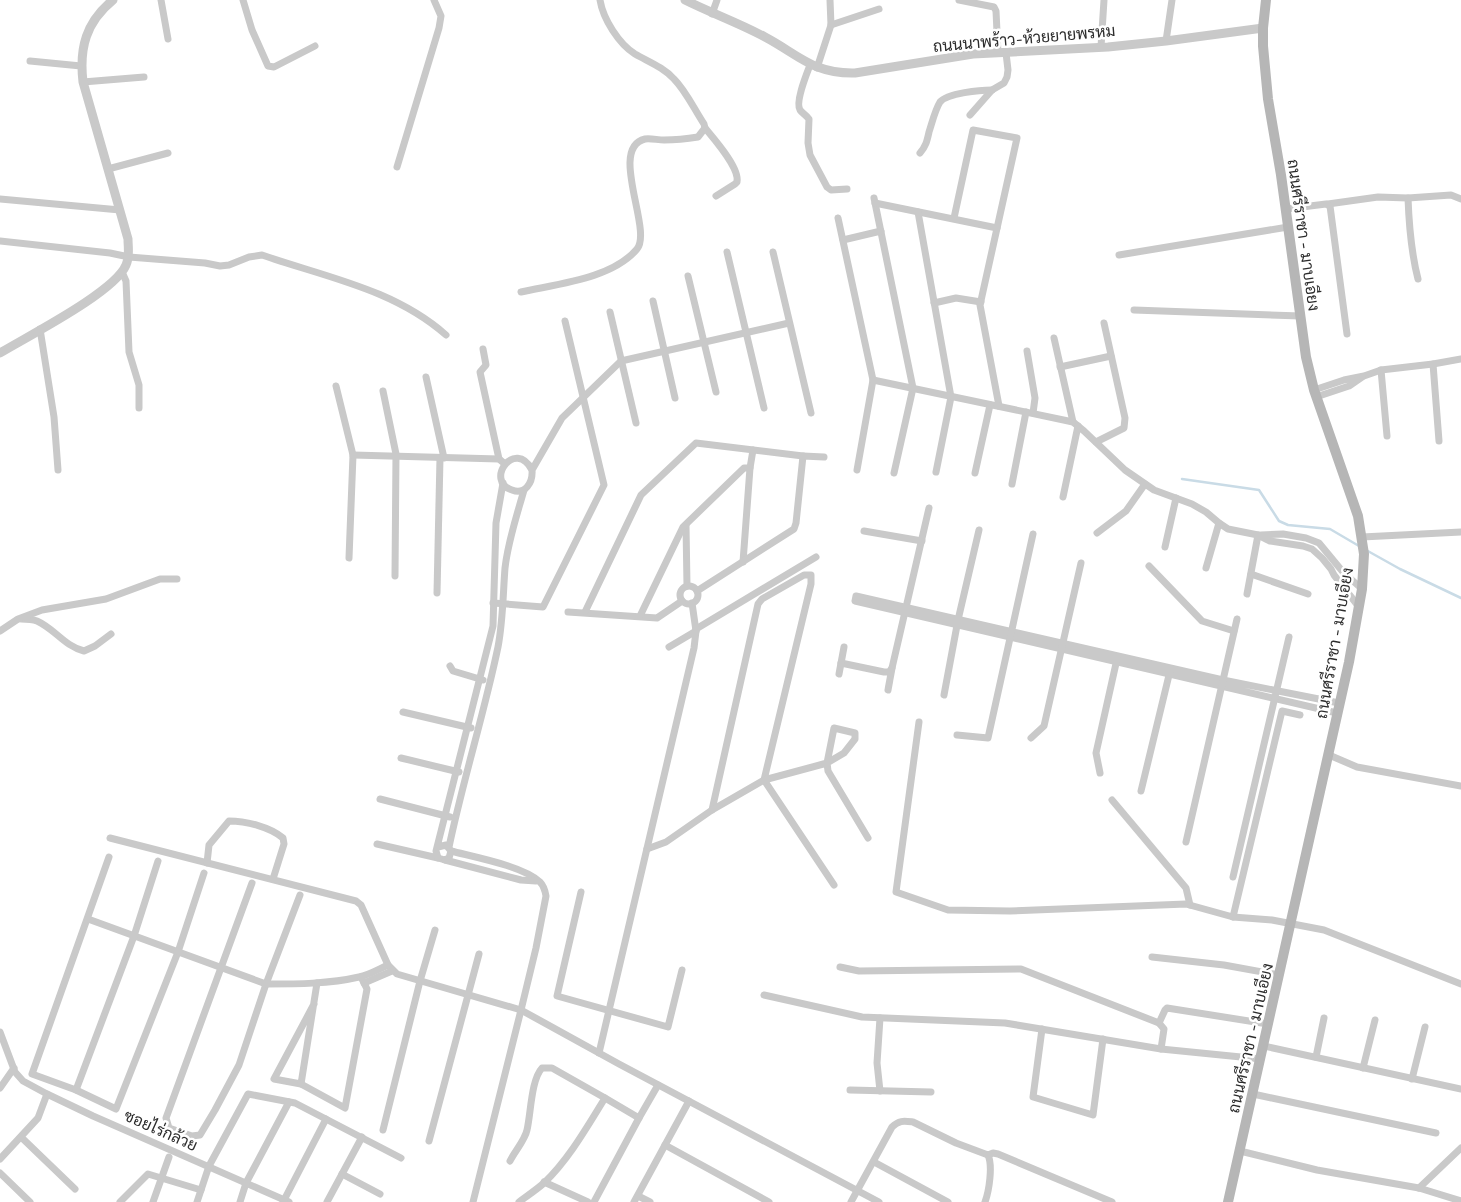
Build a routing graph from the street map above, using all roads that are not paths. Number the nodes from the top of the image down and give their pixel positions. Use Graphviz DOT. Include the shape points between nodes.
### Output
graph roads {
  1 [pos="113,0"];
  2 [pos="161,0"];
  3 [pos="243,0"];
  4 [pos="434,0"];
  5 [pos="600,0"];
  6 [pos="685,0"];
  7 [pos="717,0"];
  8 [pos="830,0"];
  9 [pos="959,0"];
  10 [pos="998,0"];
  11 [pos="1104,0"];
  12 [pos="1172,0"];
  13 [pos="1266,0"];
  14 [pos="879,9"];
  15 [pos="996,11"];
  16 [pos="712,14"];
  17 [pos="831,25"];
  18 [pos="1263,28"];
  19 [pos="168,39"];
  20 [pos="1166,42"];
  21 [pos="315,46"];
  22 [pos="1101,48"];
  23 [pos="1002,53"];
  24 [pos="30,61"];
  25 [pos="81,66"];
  26 [pos="813,66"];
  27 [pos="144,77"];
  28 [pos="83,82"];
  29 [pos="992,90"];
  30 [pos="970,115"];
  31 [pos="704,128"];
  32 [pos="168,153"];
  33 [pos="920,153"];
  34 [pos="397,167"];
  35 [pos="108,169"];
  36 [pos="847,189"];
  37 [pos="716,196"];
  38 [pos="1408,198"];
  39 [pos="0,199"];
  40 [pos="1461,199"];
  41 [pos="1328,204"];
  42 [pos="1286,209"];
  43 [pos="120,210"];
  44 [pos="918,212"];
  45 [pos="838,218"];
  46 [pos="954,218"];
  47 [pos="1288,227"];
  48 [pos="997,228"];
  49 [pos="881,231"];
  50 [pos="843,240"];
  51 [pos="0,241"];
  52 [pos="727,252"];
  53 [pos="773,252"];
  54 [pos="1119,254"];
  55 [pos="129,257"];
  56 [pos="122,272"];
  57 [pos="688,276"];
  58 [pos="1418,278"];
  59 [pos="521,292"];
  60 [pos="652,301"];
  61 [pos="981,302"];
  62 [pos="934,303"];
  63 [pos="1134,310"];
  64 [pos="610,312"];
  65 [pos="1301,316"];
  66 [pos="565,321"];
  67 [pos="789,323"];
  68 [pos="1104,323"];
  69 [pos="40,329"];
  70 [pos="747,332"];
  71 [pos="1348,334"];
  72 [pos="446,335"];
  73 [pos="1054,338"];
  74 [pos="704,342"];
  75 [pos="483,349"];
  76 [pos="664,351"];
  77 [pos="1027,351"];
  78 [pos="0,353"];
  79 [pos="1111,356"];
  80 [pos="1461,359"];
  81 [pos="621,361"];
  82 [pos="1433,364"];
  83 [pos="1060,367"];
  84 [pos="1381,370"];
  85 [pos="426,377"];
  86 [pos="873,380"];
  87 [pos="336,386"];
  88 [pos="913,388"];
  89 [pos="383,391"];
  90 [pos="716,392"];
  91 [pos="1315,394"];
  92 [pos="951,396"];
  93 [pos="584,397"];
  94 [pos="675,398"];
  95 [pos="990,405"];
  96 [pos="999,406"];
  97 [pos="139,408"];
  98 [pos="764,408"];
  99 [pos="811,413"];
  100 [pos="1029,413"];
  101 [pos="636,423"];
  102 [pos="1075,424"];
  103 [pos="1387,436"];
  104 [pos="1439,441"];
  105 [pos="1096,442"];
  106 [pos="753,450"];
  107 [pos="353,455"];
  108 [pos="396,456"];
  109 [pos="803,456"];
  110 [pos="824,457"];
  111 [pos="442,458"];
  112 [pos="502,462"];
  113 [pos="750,468"];
  114 [pos="58,470"];
  115 [pos="532,470"];
  116 [pos="858,470"];
  117 [pos="894,472"];
  118 [pos="936,472"];
  119 [pos="975,472"];
  120 [pos="502,483"];
  121 [pos="1012,484"];
  122 [pos="1145,484"];
  123 [pos="524,490"];
  124 [pos="1062,497"];
  125 [pos="1176,498"];
  126 [pos="929,508"];
  127 [pos="1219,523"];
  128 [pos="686,525"];
  129 [pos="980,530"];
  130 [pos="864,532"];
  131 [pos="1461,532"];
  132 [pos="1097,533"];
  133 [pos="1033,534"];
  134 [pos="1258,535"];
  135 [pos="1362,537"];
  136 [pos="922,542"];
  137 [pos="1165,547"];
  138 [pos="816,556"];
  139 [pos="349,558"];
  140 [pos="743,562"];
  141 [pos="1081,563"];
  142 [pos="1149,566"];
  143 [pos="1206,568"];
  144 [pos="1251,574"];
  145 [pos="395,576"];
  146 [pos="177,579"];
  147 [pos="688,586"];
  148 [pos="1362,589"];
  149 [pos="697,591"];
  150 [pos="437,593"];
  151 [pos="1246,594"];
  152 [pos="1308,594"];
  153 [pos="682,601"];
  154 [pos="493,603"];
  155 [pos="692,603"];
  156 [pos="504,604"];
  157 [pos="1359,607"];
  158 [pos="906,610"];
  159 [pos="568,612"];
  160 [pos="585,612"];
  161 [pos="640,616"];
  162 [pos="18,619"];
  163 [pos="1237,619"];
  164 [pos="958,622"];
  165 [pos="696,630"];
  166 [pos="0,631"];
  167 [pos="1234,631"];
  168 [pos="111,634"];
  169 [pos="1010,634"];
  170 [pos="1289,637"];
  171 [pos="1062,646"];
  172 [pos="669,647"];
  173 [pos="844,647"];
  174 [pos="1117,658"];
  175 [pos="841,662"];
  176 [pos="450,666"];
  177 [pos="892,668"];
  178 [pos="1170,671"];
  179 [pos="839,674"];
  180 [pos="480,678"];
  181 [pos="489,681"];
  182 [pos="1222,683"];
  183 [pos="888,690"];
  184 [pos="1278,690"];
  185 [pos="944,695"];
  186 [pos="1276,698"];
  187 [pos="1338,708"];
  188 [pos="403,712"];
  189 [pos="1300,715"];
  190 [pos="919,722"];
  191 [pos="468,727"];
  192 [pos="477,729"];
  193 [pos="957,735"];
  194 [pos="1031,738"];
  195 [pos="1329,755"];
  196 [pos="401,758"];
  197 [pos="827,763"];
  198 [pos="456,772"];
  199 [pos="1100,773"];
  200 [pos="465,774"];
  201 [pos="764,780"];
  202 [pos="1461,786"];
  203 [pos="1141,791"];
  204 [pos="380,799"];
  205 [pos="1112,800"];
  206 [pos="712,810"];
  207 [pos="446,816"];
  208 [pos="455,818"];
  209 [pos="110,838"];
  210 [pos="868,838"];
  211 [pos="1186,842"];
  212 [pos="377,844"];
  213 [pos="438,847"];
  214 [pos="450,849"];
  215 [pos="647,849"];
  216 [pos="109,857"];
  217 [pos="442,859"];
  218 [pos="158,861"];
  219 [pos="206,863"];
  220 [pos="204,873"];
  221 [pos="1233,877"];
  222 [pos="273,879"];
  223 [pos="539,881"];
  224 [pos="252,883"];
  225 [pos="834,885"];
  226 [pos="581,892"];
  227 [pos="300,895"];
  228 [pos="1190,905"];
  229 [pos="1233,917"];
  230 [pos="88,919"];
  231 [pos="1291,923"];
  232 [pos="435,930"];
  233 [pos="134,936"];
  234 [pos="178,952"];
  235 [pos="479,954"];
  236 [pos="1152,957"];
  237 [pos="840,967"];
  238 [pos="222,968"];
  239 [pos="390,968"];
  240 [pos="682,970"];
  241 [pos="1279,975"];
  242 [pos="362,980"];
  243 [pos="420,981"];
  244 [pos="317,982"];
  245 [pos="266,984"];
  246 [pos="1461,984"];
  247 [pos="468,995"];
  248 [pos="764,995"];
  249 [pos="314,1004"];
  250 [pos="521,1010"];
  251 [pos="609,1010"];
  252 [pos="880,1018"];
  253 [pos="1324,1018"];
  254 [pos="1375,1020"];
  255 [pos="1159,1023"];
  256 [pos="1268,1024"];
  257 [pos="1425,1027"];
  258 [pos="1042,1029"];
  259 [pos="0,1032"];
  260 [pos="1103,1039"];
  261 [pos="1264,1046"];
  262 [pos="1161,1049"];
  263 [pos="599,1053"];
  264 [pos="1316,1057"];
  265 [pos="1261,1059"];
  266 [pos="14,1068"];
  267 [pos="1363,1068"];
  268 [pos="1412,1079"];
  269 [pos="301,1084"];
  270 [pos="658,1085"];
  271 [pos="0,1088"];
  272 [pos="1461,1088"];
  273 [pos="76,1090"];
  274 [pos="850,1090"];
  275 [pos="880,1090"];
  276 [pos="931,1092"];
  277 [pos="47,1094"];
  278 [pos="1253,1094"];
  279 [pos="605,1098"];
  280 [pos="688,1101"];
  281 [pos="290,1102"];
  282 [pos="639,1118"];
  283 [pos="326,1119"];
  284 [pos="383,1130"];
  285 [pos="1436,1133"];
  286 [pos="21,1137"];
  287 [pos="362,1137"];
  288 [pos="429,1141"];
  289 [pos="665,1146"];
  290 [pos="1461,1148"];
  291 [pos="1240,1152"];
  292 [pos="988,1155"];
  293 [pos="169,1157"];
  294 [pos="401,1158"];
  295 [pos="0,1159"];
  296 [pos="510,1161"];
  297 [pos="874,1162"];
  298 [pos="209,1166"];
  299 [pos="0,1174"];
  300 [pos="342,1174"];
  301 [pos="162,1177"];
  302 [pos="544,1182"];
  303 [pos="246,1183"];
  304 [pos="1419,1188"];
  305 [pos="75,1189"];
  306 [pos="201,1190"];
  307 [pos="857,1190"];
  308 [pos="380,1194"];
  309 [pos="636,1199"];
  310 [pos="285,1201"];
  311 [pos="1461,1201"];
  312 [pos="30,1202"];
  313 [pos="120,1202"];
  314 [pos="153,1202"];
  315 [pos="197,1202"];
  316 [pos="240,1202"];
  317 [pos="328,1202"];
  318 [pos="473,1202"];
  319 [pos="519,1202"];
  320 [pos="588,1202"];
  321 [pos="594,1202"];
  322 [pos="650,1202"];
  323 [pos="769,1202"];
  324 [pos="851,1202"];
  325 [pos="879,1202"];
  326 [pos="948,1202"];
  327 [pos="985,1202"];
  328 [pos="1112,1202"];
  329 [pos="1228,1202"];
  1 -- 25 [label="street" via="90,24"];
  2 -- 19 [label="street"];
  3 -- 21 [label="street" via="268,66 274,67"];
  4 -- 34 [label="street" via="441,16 440,28"];
  5 -- 31 [label="street" via="619,39 633,53 662,68 675,79"];
  6 -- 16 [label="street, ถนนนาพร้าว-ห้วยยายพรหม"];
  7 -- 16 [label="street"];
  8 -- 17 [label="street"];
  9 -- 15 [label="street" via="990,5"];
  10 -- 15 [label="street"];
  11 -- 22 [label="street"];
  12 -- 20 [label="street"];
  13 -- 18 [label="main road, ถนนศรีราชา - มาบเอียง"];
  14 -- 17 [label="street"];
  15 -- 23 [label="street"];
  16 -- 26 [label="street, ถนนนาพร้าว-ห้วยยายพรหม" via="765,37"];
  17 -- 26 [label="street"];
  18 -- 20 [label="street, ถนนนาพร้าว-ห้วยยายพรหม"];
  18 -- 42 [label="main road, ถนนศรีราชา - มาบเอียง" via="1268,98"];
  20 -- 22 [label="street, ถนนนาพร้าว-ห้วยยายพรหม"];
  22 -- 23 [label="street, ถนนนาพร้าว-ห้วยยายพรหม"];
  23 -- 26 [label="street, ถนนนาพร้าว-ห้วยยายพรหม" via="973,54 855,73 836,73"];
  23 -- 29 [label="street" via="1007,77 1004,83"];
  24 -- 25 [label="street"];
  25 -- 28 [label="street"];
  26 -- 36 [label="street" via="799,106 809,119 810,155 827,187 831,190"];
  27 -- 28 [label="street"];
  28 -- 35 [label="street"];
  29 -- 30 [label="street"];
  29 -- 33 [label="street" via="954,95 941,101 926,146"];
  31 -- 37 [label="street" via="738,175 735,184"];
  31 -- 59 [label="street" via="698,137 684,140 644,139 632,151 632,188 640,243 623,262 595,275"];
  32 -- 35 [label="street"];
  35 -- 43 [label="street"];
  38 -- 40 [label="street" via="1451,196"];
  38 -- 41 [label="street" via="1378,197"];
  38 -- 58 [label="street"];
  39 -- 43 [label="street"];
  41 -- 42 [label="street"];
  41 -- 71 [label="street"];
  42 -- 47 [label="main road, ถนนศรีราชา - มาบเอียง"];
  43 -- 55 [label="street" via="128,238"];
  44 -- 46 [label="street"];
  44 -- 49 [label="street" via="874,201"];
  44 -- 62 [label="street"];
  45 -- 50 [label="street"];
  46 -- 48 [label="street"];
  46 -- 48 [label="street" via="972,130 1017,138"];
  47 -- 54 [label="street"];
  47 -- 65 [label="main road, ถนนศรีราชา - มาบเอียง"];
  48 -- 61 [label="street"];
  49 -- 50 [label="street"];
  49 -- 88 [label="street"];
  50 -- 86 [label="street"];
  51 -- 55 [label="street"];
  52 -- 70 [label="street"];
  53 -- 67 [label="street"];
  55 -- 56 [label="street"];
  55 -- 72 [label="street" via="205,262 220,266 262,255 392,298"];
  56 -- 69 [label="street" via="77,308"];
  56 -- 97 [label="street" via="126,281 129,352 139,385"];
  57 -- 74 [label="street"];
  60 -- 76 [label="street"];
  61 -- 62 [label="street" via="956,298"];
  61 -- 96 [label="street"];
  62 -- 92 [label="street"];
  63 -- 65 [label="street"];
  64 -- 81 [label="street"];
  65 -- 91 [label="main road, ถนนศรีราชา - มาบเอียง"];
  66 -- 93 [label="street"];
  67 -- 70 [label="street"];
  67 -- 99 [label="street"];
  68 -- 79 [label="street"];
  69 -- 78 [label="street"];
  69 -- 114 [label="street" via="54,417"];
  70 -- 74 [label="street"];
  70 -- 98 [label="street"];
  73 -- 83 [label="street"];
  74 -- 76 [label="street"];
  74 -- 90 [label="street"];
  75 -- 112 [label="street" via="486,365 480,372"];
  76 -- 81 [label="street"];
  76 -- 94 [label="street"];
  77 -- 100 [label="street" via="1035,398"];
  79 -- 83 [label="street"];
  79 -- 105 [label="street" via="1125,418 1124,428"];
  80 -- 82 [label="street"];
  81 -- 93 [label="street"];
  81 -- 101 [label="street"];
  82 -- 84 [label="street"];
  82 -- 104 [label="street"];
  83 -- 102 [label="street"];
  84 -- 91 [label="street" via="1349,386"];
  84 -- 103 [label="street"];
  85 -- 111 [label="street"];
  86 -- 88 [label="street"];
  86 -- 116 [label="street"];
  87 -- 107 [label="street"];
  88 -- 92 [label="street"];
  88 -- 117 [label="street"];
  89 -- 108 [label="street"];
  91 -- 135 [label="main road, ถนนศรีราชา - มาบเอียง" via="1358,516"];
  92 -- 95 [label="street"];
  92 -- 118 [label="street"];
  93 -- 115 [label="street" via="562,418"];
  93 -- 156 [label="street" via="604,485 543,607"];
  95 -- 96 [label="street"];
  95 -- 119 [label="street"];
  96 -- 100 [label="street"];
  100 -- 102 [label="street"];
  100 -- 121 [label="street"];
  102 -- 105 [label="street"];
  102 -- 124 [label="street"];
  105 -- 122 [label="street"];
  106 -- 109 [label="street"];
  106 -- 113 [label="street"];
  106 -- 160 [label="street" via="696,443 641,495"];
  107 -- 108 [label="street"];
  107 -- 139 [label="street"];
  108 -- 111 [label="street"];
  108 -- 145 [label="street"];
  109 -- 110 [label="street"];
  109 -- 140 [label="street" via="794,529"];
  111 -- 112 [label="street"];
  111 -- 150 [label="street"];
  112 -- 115 [label="street" via="522,459"];
  112 -- 120 [label="street"];
  113 -- 128 [label="street" via="744,468"];
  113 -- 140 [label="street"];
  115 -- 123 [label="street" via="533,478"];
  120 -- 123 [label="street" via="508,489"];
  120 -- 154 [label="street" via="496,523"];
  122 -- 125 [label="street"];
  122 -- 132 [label="street" via="1126,511"];
  123 -- 156 [label="street" via="511,536"];
  125 -- 127 [label="street" via="1206,512"];
  125 -- 137 [label="street"];
  126 -- 136 [label="street"];
  127 -- 134 [label="street" via="1239,532"];
  127 -- 143 [label="street"];
  128 -- 147 [label="street"];
  128 -- 161 [label="street"];
  129 -- 164 [label="street"];
  130 -- 136 [label="street"];
  131 -- 135 [label="street"];
  133 -- 169 [label="street"];
  134 -- 144 [label="street"];
  134 -- 148 [label="street" via="1283,534 1319,543"];
  134 -- 157 [label="street" via="1270,541 1312,549 1332,569"];
  135 -- 148 [label="main road, ถนนศรีราชา - มาบเอียง"];
  136 -- 158 [label="street"];
  138 -- 165 [label="street"];
  140 -- 149 [label="street"];
  141 -- 171 [label="street"];
  142 -- 167 [label="street" via="1202,621"];
  144 -- 151 [label="street"];
  144 -- 152 [label="street"];
  146 -- 162 [label="street" via="160,579 115,597 42,610"];
  147 -- 149 [label="street"];
  147 -- 153 [label="street" via="681,590"];
  148 -- 157 [label="main road, ถนนศรีราชา - มาบเอียง"];
  149 -- 155 [label="street" via="697,598"];
  153 -- 155 [label="street"];
  153 -- 161 [label="street" via="657,618"];
  154 -- 156 [label="street"];
  154 -- 180 [label="street" via="493,626"];
  155 -- 165 [label="street"];
  156 -- 181 [label="street"];
  157 -- 187 [label="main road, ถนนศรีราชา - มาบเอียง"];
  158 -- 158 [label="street" via="855,602 856,596"];
  158 -- 164 [label="street"];
  158 -- 177 [label="street"];
  159 -- 160 [label="street"];
  160 -- 161 [label="street"];
  162 -- 166 [label="street"];
  162 -- 168 [label="street" via="36,620 68,645 84,651"];
  163 -- 167 [label="street"];
  164 -- 169 [label="street"];
  164 -- 185 [label="street"];
  165 -- 172 [label="street"];
  165 -- 215 [label="street"];
  167 -- 182 [label="street"];
  169 -- 171 [label="street"];
  169 -- 193 [label="street" via="988,738"];
  170 -- 184 [label="street"];
  171 -- 174 [label="street"];
  171 -- 194 [label="street" via="1044,726"];
  173 -- 175 [label="street"];
  174 -- 178 [label="street"];
  174 -- 199 [label="street" via="1096,753"];
  175 -- 177 [label="street" via="884,672"];
  175 -- 179 [label="street"];
  176 -- 180 [label="street" via="453,670"];
  177 -- 183 [label="street"];
  178 -- 182 [label="street"];
  178 -- 203 [label="street"];
  180 -- 181 [label="street"];
  180 -- 191 [label="street"];
  181 -- 192 [label="street"];
  182 -- 184 [label="street"];
  182 -- 186 [label="street"];
  182 -- 211 [label="street"];
  184 -- 186 [label="street"];
  184 -- 187 [label="street"];
  186 -- 187 [label="street"];
  186 -- 221 [label="street"];
  187 -- 195 [label="main road, ถนนศรีราชา - มาบเอียง"];
  188 -- 191 [label="street"];
  189 -- 229 [label="street" via="1282,710"];
  190 -- 228 [label="street" via="896,892 948,910"];
  191 -- 192 [label="street"];
  191 -- 198 [label="street"];
  192 -- 200 [label="street"];
  195 -- 202 [label="street" via="1357,767"];
  195 -- 231 [label="main road, ถนนศรีราชา - มาบเอียง"];
  196 -- 198 [label="street"];
  197 -- 197 [label="street" via="844,753 855,740 856,733 834,728"];
  197 -- 201 [label="street"];
  197 -- 210 [label="street" via="828,772"];
  198 -- 200 [label="street"];
  198 -- 207 [label="street"];
  200 -- 208 [label="street"];
  201 -- 206 [label="street"];
  201 -- 206 [label="street" via="811,575 804,575 758,604"];
  201 -- 225 [label="street"];
  204 -- 207 [label="street"];
  205 -- 228 [label="street" via="1186,888"];
  206 -- 215 [label="street" via="666,842"];
  207 -- 208 [label="street"];
  207 -- 213 [label="street"];
  208 -- 214 [label="street"];
  209 -- 219 [label="street"];
  212 -- 217 [label="street"];
  213 -- 214 [label="street" via="446,845"];
  213 -- 217 [label="street" via="436,851"];
  214 -- 217 [label="street" via="451,855"];
  214 -- 223 [label="street" via="522,871"];
  215 -- 251 [label="street"];
  216 -- 230 [label="street"];
  217 -- 223 [label="street" via="520,880"];
  218 -- 233 [label="street"];
  219 -- 222 [label="street"];
  219 -- 222 [label="street" via="209,845 229,821 248,823 283,838"];
  220 -- 234 [label="street"];
  222 -- 239 [label="street" via="356,901"];
  223 -- 250 [label="street" via="546,896"];
  224 -- 238 [label="street"];
  226 -- 251 [label="street" via="557,996"];
  227 -- 245 [label="street"];
  228 -- 229 [label="street"];
  229 -- 231 [label="street"];
  230 -- 233 [label="street"];
  230 -- 273 [label="street" via="32,1074"];
  231 -- 241 [label="main road, ถนนศรีราชา - มาบเอียง"];
  231 -- 246 [label="street" via="1324,930"];
  232 -- 243 [label="street"];
  233 -- 234 [label="street"];
  233 -- 273 [label="street"];
  234 -- 238 [label="street"];
  234 -- 273 [label="street" via="116,1109"];
  235 -- 247 [label="street"];
  236 -- 241 [label="street"];
  237 -- 255 [label="street" via="859,971 1021,969"];
  238 -- 245 [label="street"];
  238 -- 245 [label="street" via="166,1118 169,1128 192,1136 200,1135 239,1065"];
  239 -- 242 [label="street"];
  239 -- 243 [label="street" via="397,974"];
  240 -- 251 [label="street" via="668,1027"];
  241 -- 256 [label="main road, ถนนศรีราชา - มาบเอียง"];
  242 -- 244 [label="street"];
  242 -- 269 [label="street" via="367,989 345,1108"];
  243 -- 247 [label="street"];
  243 -- 284 [label="street"];
  244 -- 245 [label="street"];
  244 -- 249 [label="street"];
  247 -- 250 [label="street"];
  247 -- 288 [label="street"];
  248 -- 252 [label="street" via="862,1017"];
  249 -- 269 [label="street"];
  249 -- 269 [label="street" via="274,1079"];
  250 -- 263 [label="street"];
  250 -- 318 [label="street"];
  251 -- 263 [label="street"];
  252 -- 258 [label="street" via="1005,1023"];
  252 -- 275 [label="street" via="877,1063"];
  253 -- 264 [label="street"];
  254 -- 267 [label="street"];
  255 -- 256 [label="street" via="1167,1008"];
  255 -- 262 [label="street" via="1164,1029"];
  256 -- 261 [label="main road, ถนนศรีราชา - มาบเอียง"];
  257 -- 268 [label="street"];
  258 -- 260 [label="street"];
  258 -- 260 [label="street" via="1033,1098 1093,1115"];
  259 -- 266 [label="street"];
  260 -- 262 [label="street"];
  261 -- 264 [label="street"];
  261 -- 265 [label="main road, ถนนศรีราชา - มาบเอียง"];
  262 -- 265 [label="street"];
  263 -- 270 [label="street"];
  264 -- 267 [label="street"];
  265 -- 278 [label="main road, ถนนศรีราชา - มาบเอียง"];
  266 -- 271 [label="street"];
  266 -- 277 [label="street, ซอยไร่กล้วย" via="23,1081"];
  267 -- 268 [label="street"];
  268 -- 272 [label="street"];
  270 -- 280 [label="street"];
  270 -- 282 [label="street"];
  274 -- 275 [label="street"];
  275 -- 276 [label="street"];
  277 -- 286 [label="street" via="38,1118"];
  277 -- 298 [label="street, ซอยไร่กล้วย"];
  278 -- 285 [label="street"];
  278 -- 291 [label="main road, ถนนศรีราชา - มาบเอียง"];
  279 -- 282 [label="street"];
  279 -- 296 [label="street" via="552,1068 542,1068 538,1072 527,1132"];
  279 -- 302 [label="street" via="583,1134"];
  280 -- 289 [label="street"];
  280 -- 307 [label="street"];
  281 -- 283 [label="street"];
  281 -- 298 [label="street" via="248,1094"];
  281 -- 303 [label="street"];
  282 -- 321 [label="street"];
  283 -- 287 [label="street"];
  283 -- 310 [label="street"];
  286 -- 295 [label="street"];
  286 -- 305 [label="street"];
  287 -- 294 [label="street"];
  287 -- 300 [label="street"];
  289 -- 309 [label="street"];
  289 -- 323 [label="street"];
  290 -- 304 [label="street"];
  291 -- 304 [label="street"];
  291 -- 329 [label="main road, ถนนศรีราชา - มาบเอียง"];
  292 -- 297 [label="street" via="956,1144 913,1122 898,1121"];
  292 -- 327 [label="street" via="990,1180"];
  292 -- 328 [label="street" via="998,1154"];
  293 -- 301 [label="street"];
  297 -- 307 [label="street"];
  297 -- 326 [label="street"];
  298 -- 303 [label="street, ซอยไร่กล้วย"];
  298 -- 306 [label="street"];
  299 -- 312 [label="street"];
  300 -- 308 [label="street"];
  300 -- 317 [label="street"];
  301 -- 306 [label="street"];
  301 -- 313 [label="street" via="148,1174"];
  301 -- 314 [label="street"];
  302 -- 319 [label="street"];
  302 -- 320 [label="street"];
  303 -- 310 [label="street, ซอยไร่กล้วย"];
  303 -- 316 [label="street"];
  304 -- 311 [label="street"];
  306 -- 315 [label="street"];
  307 -- 324 [label="street"];
  307 -- 325 [label="street"];
  309 -- 322 [label="street"];
}
